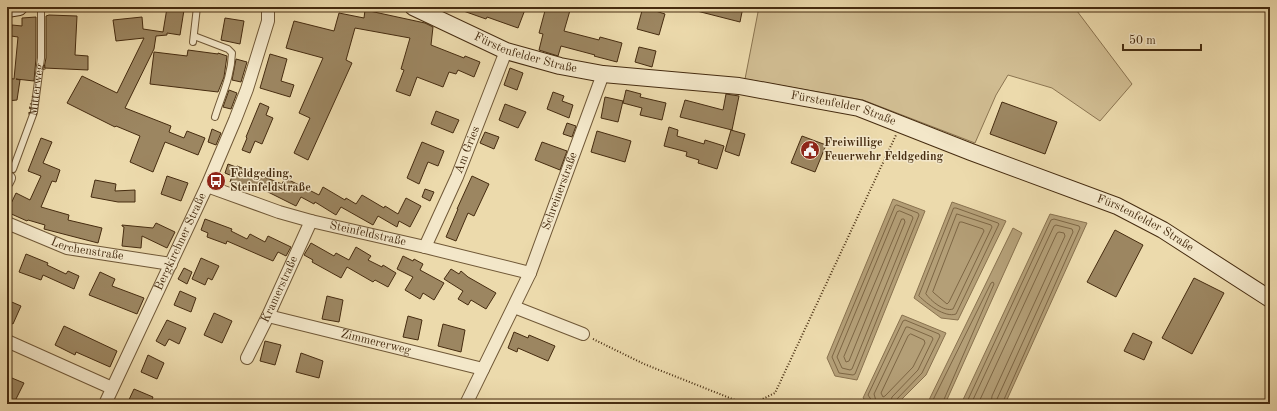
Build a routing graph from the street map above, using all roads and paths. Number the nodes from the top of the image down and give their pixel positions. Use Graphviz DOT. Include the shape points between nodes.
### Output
graph roads {
  1 [pos="19,7"];
  2 [pos="41,7"];
  3 [pos="197,7"];
  4 [pos="268,7"];
  5 [pos="413,7"];
  6 [pos="7,9"];
  7 [pos="506,51"];
  8 [pos="602,74"];
  9 [pos="216,117"];
  10 [pos="901,124"];
  11 [pos="10,177"];
  12 [pos="207,186"];
  13 [pos="310,221"];
  14 [pos="7,222"];
  15 [pos="425,247"];
  16 [pos="171,264"];
  17 [pos="530,273"];
  18 [pos="1270,299"];
  19 [pos="514,306"];
  20 [pos="268,316"];
  21 [pos="583,334"];
  22 [pos="7,341"];
  23 [pos="247,358"];
  24 [pos="483,369"];
  25 [pos="112,388"];
  26 [pos="105,404"];
  27 [pos="466,404"];
  28 [pos="745,404"];
  29 [pos="752,404"];
  1 -- 6 [label="street"];
  2 -- 11 [label="lane, Mitterweg" via="41,58 34,112"];
  3 -- 9 [label="lane" via="193,39 228,49 232,54 228,82"];
  4 -- 12 [label="street, Bergkirchner Straße" via="268,21 247,89"];
  5 -- 7 [label="street, Fürstenfelder Straße"];
  7 -- 8 [label="street, Fürstenfelder Straße" via="560,66"];
  7 -- 15 [label="street, Am Gries" via="457,177"];
  8 -- 10 [label="street, Fürstenfelder Straße" via="740,86 859,108"];
  8 -- 17 [label="street, Schreinerstraße"];
  10 -- 18 [label="street, Fürstenfelder Straße" via="1117,206 1163,230"];
  10 -- 29 [label="path" via="775,393"];
  12 -- 13 [label="street, Steinfeldstraße"];
  12 -- 16 [label="street, Bergkirchner Straße"];
  13 -- 15 [label="street, Steinfeldstraße"];
  13 -- 20 [label="street, Kramerstraße"];
  14 -- 16 [label="street, Lerchenstraße" via="67,248"];
  15 -- 17 [label="street, Steinfeldstraße"];
  16 -- 25 [label="street, Bergkirchner Straße"];
  17 -- 19 [label="street, Schreinerstraße"];
  19 -- 21 [label="street"];
  19 -- 24 [label="street, Schreinerstraße"];
  20 -- 23 [label="street, Kramerstraße"];
  20 -- 24 [label="street, Zimmererweg"];
  21 -- 28 [label="path" via="644,364"];
  22 -- 25 [label="street"];
  24 -- 27 [label="street, Schreinerstraße"];
  25 -- 26 [label="street, Bergkirchner Straße"];
}
